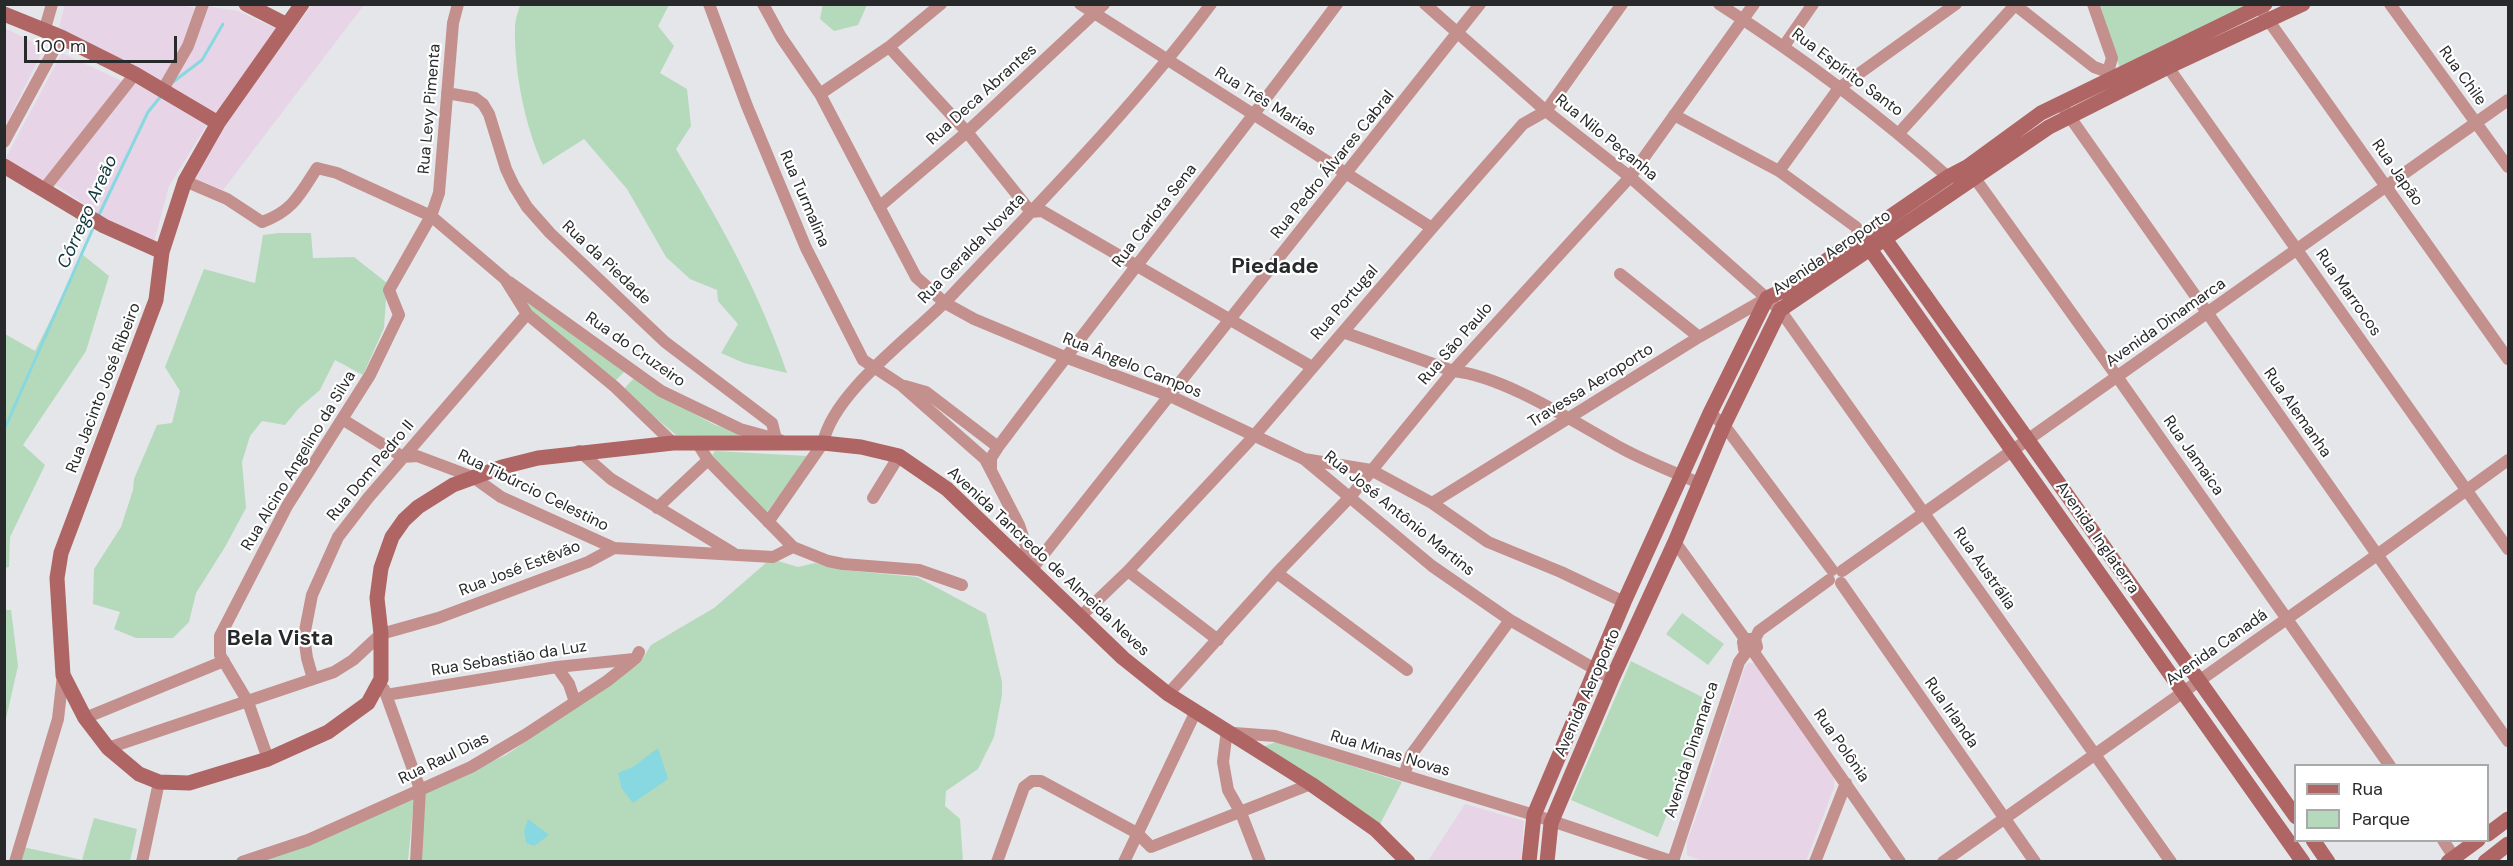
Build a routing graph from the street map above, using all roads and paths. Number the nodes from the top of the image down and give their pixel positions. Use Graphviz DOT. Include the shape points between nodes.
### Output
graph roads {
  1 [pos="52,4"];
  2 [pos="203,4"];
  3 [pos="246,4"];
  4 [pos="302,4"];
  5 [pos="458,4"];
  6 [pos="709,4"];
  7 [pos="764,4"];
  8 [pos="941,4"];
  9 [pos="1080,4"];
  10 [pos="1104,4"];
  11 [pos="1211,4"];
  12 [pos="1337,4"];
  13 [pos="1425,4"];
  14 [pos="1480,4"];
  15 [pos="1622,4"];
  16 [pos="1719,4"];
  17 [pos="1754,4"];
  18 [pos="1814,4"];
  19 [pos="1956,4"];
  20 [pos="2093,4"];
  21 [pos="2303,4"];
  22 [pos="2390,4"];
  23 [pos="2014,5"];
  24 [pos="2264,11"];
  25 [pos="4,14"];
  26 [pos="1095,15"];
  27 [pos="1743,20"];
  28 [pos="287,25"];
  29 [pos="44,32"];
  30 [pos="1457,34"];
  31 [pos="61,37"];
  32 [pos="1784,46"];
  33 [pos="889,47"];
  34 [pos="1168,62"];
  35 [pos="2164,62"];
  36 [pos="135,74"];
  37 [pos="2110,75"];
  38 [pos="1839,88"];
  39 [pos="165,92"];
  40 [pos="447,93"];
  41 [pos="820,94"];
  42 [pos="2508,100"];
  43 [pos="2064,110"];
  44 [pos="1546,111"];
  45 [pos="1255,115"];
  46 [pos="1674,115"];
  47 [pos="218,123"];
  48 [pos="2476,123"];
  49 [pos="967,132"];
  50 [pos="1899,133"];
  51 [pos="4,142"];
  52 [pos="4,166"];
  53 [pos="2508,167"];
  54 [pos="1779,171"];
  55 [pos="1971,173"];
  56 [pos="1347,174"];
  57 [pos="1630,177"];
  58 [pos="1948,177"];
  59 [pos="185,181"];
  60 [pos="2386,186"];
  61 [pos="44,189"];
  62 [pos="879,207"];
  63 [pos="1031,212"];
  64 [pos="431,216"];
  65 [pos="1432,228"];
  66 [pos="1858,232"];
  67 [pos="1880,233"];
  68 [pos="1871,248"];
  69 [pos="2297,250"];
  70 [pos="162,252"];
  71 [pos="1137,264"];
  72 [pos="1620,274"];
  73 [pos="506,279"];
  74 [pos="1767,297"];
  75 [pos="945,303"];
  76 [pos="1780,310"];
  77 [pos="527,314"];
  78 [pos="2207,315"];
  79 [pos="1229,320"];
  80 [pos="1342,332"];
  81 [pos="1699,337"];
  82 [pos="1065,357"];
  83 [pos="2508,358"];
  84 [pos="875,366"];
  85 [pos="1312,367"];
  86 [pos="631,371"];
  87 [pos="1453,371"];
  88 [pos="2118,378"];
  89 [pos="901,385"];
  90 [pos="615,387"];
  91 [pos="1168,395"];
  92 [pos="1710,413"];
  93 [pos="1570,418"];
  94 [pos="342,419"];
  95 [pos="1724,425"];
  96 [pos="1254,436"];
  97 [pos="2028,440"];
  98 [pos="783,441"];
  99 [pos="673,443"];
  100 [pos="823,443"];
  101 [pos="698,444"];
  102 [pos="998,447"];
  103 [pos="2014,450"];
  104 [pos="579,452"];
  105 [pos="899,456"];
  106 [pos="403,457"];
  107 [pos="1304,459"];
  108 [pos="708,460"];
  109 [pos="2508,460"];
  110 [pos="988,463"];
  111 [pos="1371,470"];
  112 [pos="1682,476"];
  113 [pos="473,477"];
  114 [pos="1699,483"];
  115 [pos="2467,490"];
  116 [pos="1350,497"];
  117 [pos="873,498"];
  118 [pos="1432,503"];
  119 [pos="657,508"];
  120 [pos="1925,514"];
  121 [pos="768,522"];
  122 [pos="1675,542"];
  123 [pos="793,547"];
  124 [pos="614,548"];
  125 [pos="2508,549"];
  126 [pos="735,554"];
  127 [pos="2377,555"];
  128 [pos="1029,568"];
  129 [pos="1128,571"];
  130 [pos="1277,573"];
  131 [pos="1836,576"];
  132 [pos="962,585"];
  133 [pos="1624,602"];
  134 [pos="1081,616"];
  135 [pos="2287,619"];
  136 [pos="1510,620"];
  137 [pos="381,634"];
  138 [pos="1218,640"];
  139 [pos="1750,645"];
  140 [pos="638,655"];
  141 [pos="224,661"];
  142 [pos="601,662"];
  143 [pos="557,667"];
  144 [pos="1407,670"];
  145 [pos="1596,670"];
  146 [pos="63,675"];
  147 [pos="313,679"];
  148 [pos="381,679"];
  149 [pos="1612,679"];
  150 [pos="2198,680"];
  151 [pos="607,681"];
  152 [pos="2183,691"];
  153 [pos="1168,694"];
  154 [pos="386,695"];
  155 [pos="248,702"];
  156 [pos="575,702"];
  157 [pos="1196,711"];
  158 [pos="85,718"];
  159 [pos="1230,731"];
  160 [pos="2508,741"];
  161 [pos="108,748"];
  162 [pos="2093,755"];
  163 [pos="268,759"];
  164 [pos="2389,764"];
  165 [pos="1404,775"];
  166 [pos="159,782"];
  167 [pos="1846,783"];
  168 [pos="1311,784"];
  169 [pos="420,789"];
  170 [pos="1241,813"];
  171 [pos="1534,815"];
  172 [pos="2294,816"];
  173 [pos="2005,819"];
  174 [pos="2508,819"];
  175 [pos="1551,822"];
  176 [pos="1137,832"];
  177 [pos="2489,833"];
  178 [pos="2314,842"];
  179 [pos="2444,842"];
  180 [pos="2476,842"];
  181 [pos="2508,844"];
  182 [pos="2453,860"];
  183 [pos="15,861"];
  184 [pos="142,861"];
  185 [pos="242,861"];
  186 [pos="416,861"];
  187 [pos="997,861"];
  188 [pos="1124,861"];
  189 [pos="1260,861"];
  190 [pos="1407,861"];
  191 [pos="1529,861"];
  192 [pos="1547,861"];
  193 [pos="1674,861"];
  194 [pos="1815,861"];
  195 [pos="1900,861"];
  196 [pos="1943,861"];
  197 [pos="2035,861"];
  198 [pos="2171,861"];
  199 [pos="2303,861"];
  200 [pos="2328,861"];
  201 [pos="2485,861"];
  1 -- 29 [label="street"];
  2 -- 39 [label="street"];
  3 -- 28 [label="street"];
  4 -- 28 [label="street, Rua Jacinto José Ribeiro"];
  5 -- 40 [label="street, Rua Levy Pimenta"];
  6 -- 84 [label="street, Rua Turmalina" via="806,248 863,360"];
  7 -- 41 [label="street, Rua Ângelo Campos"];
  8 -- 33 [label="street"];
  9 -- 26 [label="street, Rua Três Marias"];
  10 -- 26 [label="street, Rua Deca Abrantes"];
  11 -- 34 [label="street, Rua Geralda Novata"];
  12 -- 45 [label="street, Rua Carlota Sena"];
  13 -- 30 [label="street, Rua Nilo Peçanha"];
  14 -- 30 [label="street, Rua Pedro Álvares Cabral"];
  15 -- 44 [label="street, Rua Portugal"];
  16 -- 27 [label="street, Rua Espírito Santo"];
  17 -- 27 [label="street, Rua São Paulo"];
  18 -- 32 [label="street"];
  19 -- 38 [label="street"];
  20 -- 37 [label="street" via="2112,58"];
  21 -- 24 [label="street, Avenida Aeroporto"];
  22 -- 48 [label="street, Rua Chile"];
  23 -- 37 [label="street"];
  23 -- 50 [label="street"];
  24 -- 35 [label="street, Avenida Aeroporto"];
  24 -- 60 [label="street, Rua Japão"];
  25 -- 29 [label="street"];
  26 -- 34 [label="street, Rua Três Marias"];
  26 -- 49 [label="street, Rua Deca Abrantes"];
  27 -- 32 [label="street, Rua Espírito Santo"];
  27 -- 46 [label="street, Rua São Paulo"];
  28 -- 47 [label="street, Rua Jacinto José Ribeiro"];
  29 -- 31 [label="street"];
  30 -- 44 [label="street, Rua Nilo Peçanha"];
  30 -- 56 [label="street, Rua Pedro Álvares Cabral"];
  31 -- 36 [label="street"];
  31 -- 51 [label="street"];
  32 -- 38 [label="street, Rua Espírito Santo"];
  33 -- 41 [label="street"];
  33 -- 49 [label="street"];
  34 -- 45 [label="street, Rua Três Marias"];
  34 -- 63 [label="street, Rua Geralda Novata"];
  35 -- 37 [label="street, Avenida Aeroporto"];
  35 -- 43 [label="street, Avenida Aeroporto"];
  35 -- 69 [label="street, Rua Marrocos"];
  36 -- 39 [label="street"];
  36 -- 61 [label="street"];
  37 -- 43 [label="street, Avenida Aeroporto"];
  38 -- 50 [label="street, Rua Espírito Santo"];
  38 -- 54 [label="street"];
  39 -- 47 [label="street"];
  40 -- 64 [label="street, Rua Levy Pimenta" via="439,193"];
  40 -- 98 [label="street, Rua da Piedade" via="475,98 483,104 514,186 550,233 665,342 772,423"];
  41 -- 62 [label="street, Rua Ângelo Campos"];
  42 -- 48 [label="street, Avenida Dinamarca"];
  43 -- 55 [label="street, Avenida Aeroporto" via="2041,113"];
  43 -- 78 [label="street, Rua Alemanha"];
  44 -- 57 [label="street, Rua Nilo Peçanha"];
  44 -- 65 [label="street, Rua Portugal" via="1524,124"];
  45 -- 56 [label="street, Rua Três Marias"];
  45 -- 71 [label="street, Rua Carlota Sena"];
  46 -- 54 [label="street"];
  46 -- 57 [label="street, Rua São Paulo"];
  47 -- 59 [label="street, Rua Jacinto José Ribeiro"];
  48 -- 53 [label="street, Rua Chile"];
  48 -- 60 [label="street, Avenida Dinamarca"];
  49 -- 62 [label="street, Rua Deca Abrantes"];
  49 -- 63 [label="street"];
  50 -- 58 [label="street, Rua Espírito Santo"];
  52 -- 61 [label="street"];
  54 -- 66 [label="street"];
  55 -- 58 [label="street, Avenida Aeroporto"];
  55 -- 67 [label="street, Avenida Aeroporto"];
  55 -- 88 [label="street, Rua Jamaica"];
  56 -- 65 [label="street, Rua Três Marias"];
  56 -- 79 [label="street, Rua Pedro Álvares Cabral"];
  57 -- 74 [label="street, Rua Nilo Peçanha"];
  57 -- 87 [label="street, Rua São Paulo"];
  58 -- 67 [label="street, Avenida Aeroporto"];
  59 -- 64 [label="street, Rua do Cruzeiro" via="227,199 262,222 293,205 317,168 337,173"];
  59 -- 70 [label="street, Rua Jacinto José Ribeiro"];
  60 -- 69 [label="street, Avenida Dinamarca"];
  60 -- 83 [label="street, Rua Japão"];
  61 -- 70 [label="street" via="98,223"];
  62 -- 75 [label="street, Rua Ângelo Campos" via="916,278"];
  63 -- 71 [label="street" via="1042,211"];
  63 -- 75 [label="street, Rua Geralda Novata"];
  64 -- 73 [label="street, Rua do Cruzeiro"];
  64 -- 94 [label="street, Rua Alcino Angelino da Silva" via="389,290 399,315 370,375"];
  65 -- 80 [label="street, Rua Portugal"];
  66 -- 67 [label="street, Avenida Aeroporto"];
  66 -- 68 [label="street, Avenida Inglaterra"];
  66 -- 74 [label="street, Avenida Aeroporto" via="1782,291"];
  67 -- 68 [label="street, Avenida Aeroporto"];
  67 -- 97 [label="street, Avenida Inglaterra"];
  68 -- 76 [label="street, Avenida Aeroporto"];
  68 -- 103 [label="street, Avenida Inglaterra"];
  69 -- 78 [label="street, Avenida Dinamarca"];
  69 -- 115 [label="street, Rua Marrocos"];
  70 -- 146 [label="street, Rua Jacinto José Ribeiro" via="156,300 61,553 57,578"];
  71 -- 79 [label="street"];
  71 -- 82 [label="street, Rua Carlota Sena"];
  72 -- 81 [label="street"];
  73 -- 77 [label="street, Rua do Cruzeiro"];
  73 -- 86 [label="street, Rua do Cruzeiro"];
  74 -- 76 [label="street, Rua Austrália"];
  74 -- 81 [label="street, Travessa Aeroporto"];
  74 -- 92 [label="street, Avenida Aeroporto"];
  75 -- 82 [label="street, Rua Ângelo Campos"];
  75 -- 84 [label="street, Rua Geralda Novata"];
  76 -- 95 [label="street, Avenida Aeroporto"];
  76 -- 120 [label="street, Rua Austrália"];
  77 -- 90 [label="street, Rua do Cruzeiro"];
  77 -- 106 [label="street, Rua Dom Pedro II"];
  78 -- 88 [label="street, Avenida Dinamarca"];
  78 -- 127 [label="street, Rua Alemanha"];
  79 -- 85 [label="street"];
  79 -- 91 [label="street, Rua Pedro Álvares Cabral"];
  80 -- 85 [label="street, Rua Portugal"];
  80 -- 87 [label="street"];
  81 -- 93 [label="street, Travessa Aeroporto"];
  82 -- 91 [label="street, Rua Ângelo Campos"];
  82 -- 102 [label="street, Rua Carlota Sena"];
  84 -- 89 [label="street, Rua Turmalina"];
  84 -- 100 [label="street, Rua Geralda Novata" via="835,413"];
  85 -- 96 [label="street, Rua Portugal"];
  86 -- 90 [label="street"];
  86 -- 98 [label="street, Rua do Cruzeiro" via="685,404 740,429"];
  87 -- 93 [label="street" via="1469,373 1520,393"];
  87 -- 111 [label="street, Rua São Paulo"];
  88 -- 97 [label="street, Avenida Dinamarca"];
  88 -- 135 [label="street, Rua Jamaica"];
  89 -- 102 [label="street, Rua Turmalina" via="926,392"];
  89 -- 110 [label="street, Rua Turmalina"];
  90 -- 99 [label="street, Rua do Cruzeiro"];
  91 -- 96 [label="street, Rua Ângelo Campos"];
  91 -- 128 [label="street, Rua Pedro Álvares Cabral"];
  92 -- 95 [label="street, Rua Irlanda"];
  92 -- 112 [label="street, Avenida Aeroporto"];
  93 -- 112 [label="street" via="1625,450"];
  93 -- 118 [label="street, Travessa Aeroporto"];
  94 -- 106 [label="street, Rua Tibúrcio Celestino"];
  94 -- 141 [label="street, Rua Alcino Angelino da Silva" via="287,506 220,636 220,655"];
  95 -- 114 [label="street, Avenida Aeroporto"];
  95 -- 131 [label="street, Rua Irlanda"];
  96 -- 107 [label="street, Rua Ângelo Campos"];
  96 -- 129 [label="street, Rua Portugal"];
  97 -- 103 [label="street, Avenida Dinamarca"];
  97 -- 150 [label="street, Avenida Inglaterra"];
  98 -- 100 [label="street, Avenida Tancredo de Almeida Neves"];
  98 -- 101 [label="street, Avenida Tancredo de Almeida Neves"];
  99 -- 101 [label="street, Avenida Tancredo de Almeida Neves"];
  99 -- 104 [label="street, Avenida Tancredo de Almeida Neves"];
  100 -- 105 [label="street, Avenida Tancredo de Almeida Neves"];
  100 -- 121 [label="street, Rua Geralda Novata"];
  101 -- 108 [label="street"];
  102 -- 110 [label="street"];
  103 -- 120 [label="street, Avenida Dinamarca"];
  103 -- 152 [label="street, Avenida Inglaterra"];
  104 -- 113 [label="street, Avenida Tancredo de Almeida Neves" via="537,458"];
  104 -- 119 [label="street" via="611,479"];
  105 -- 117 [label="street"];
  105 -- 128 [label="street, Avenida Tancredo de Almeida Neves" via="947,489"];
  106 -- 113 [label="street, Rua Tibúrcio Celestino" via="417,456"];
  106 -- 147 [label="street, Rua Dom Pedro II" via="338,537 312,595 304,636"];
  107 -- 111 [label="street, Rua Ângelo Campos"];
  107 -- 116 [label="street, Rua José Antônio Martins"];
  108 -- 119 [label="street"];
  108 -- 121 [label="street"];
  109 -- 115 [label="street, Avenida Canadá"];
  110 -- 128 [label="street, Rua Turmalina" via="1019,525"];
  111 -- 116 [label="street, Rua São Paulo"];
  111 -- 118 [label="street, Rua Ângelo Campos"];
  112 -- 114 [label="street"];
  112 -- 133 [label="street, Avenida Aeroporto"];
  113 -- 124 [label="street, Rua Tibúrcio Celestino" via="501,497"];
  113 -- 137 [label="street, Avenida Tancredo de Almeida Neves" via="418,507 393,537 381,568 377,598"];
  114 -- 122 [label="street, Avenida Aeroporto"];
  115 -- 125 [label="street, Rua Marrocos"];
  115 -- 127 [label="street, Avenida Canadá"];
  116 -- 130 [label="street, Rua São Paulo"];
  116 -- 136 [label="street, Rua José Antônio Martins" via="1432,566"];
  118 -- 133 [label="street, Rua Ângelo Campos" via="1488,542"];
  119 -- 126 [label="street"];
  120 -- 131 [label="street, Avenida Dinamarca"];
  120 -- 162 [label="street, Rua Austrália"];
  121 -- 123 [label="street"];
  122 -- 139 [label="street, Rua Polônia"];
  122 -- 149 [label="street, Avenida Aeroporto"];
  123 -- 126 [label="street" via="773,557"];
  123 -- 132 [label="street" via="828,561 919,570"];
  124 -- 126 [label="street"];
  124 -- 137 [label="street, Rua José Estêvão" via="588,562 449,614"];
  127 -- 135 [label="street, Avenida Canadá"];
  127 -- 160 [label="street, Rua Alemanha"];
  128 -- 134 [label="street, Avenida Tancredo de Almeida Neves"];
  129 -- 134 [label="street, Rua Portugal"];
  129 -- 138 [label="street"];
  130 -- 138 [label="street, Rua São Paulo"];
  130 -- 144 [label="street"];
  131 -- 139 [label="street, Avenida Dinamarca" via="1759,631"];
  131 -- 173 [label="street, Rua Irlanda"];
  133 -- 145 [label="street, Avenida Aeroporto"];
  134 -- 153 [label="street, Avenida Tancredo de Almeida Neves"];
  135 -- 150 [label="street, Avenida Canadá"];
  135 -- 164 [label="street, Rua Jamaica"];
  136 -- 145 [label="street, Rua José Antônio Martins"];
  136 -- 165 [label="street" via="1411,755"];
  137 -- 147 [label="street, Rua José Estêvão" via="334,672"];
  137 -- 148 [label="street, Avenida Tancredo de Almeida Neves"];
  138 -- 153 [label="street, Rua São Paulo"];
  139 -- 167 [label="street, Rua Polônia"];
  139 -- 193 [label="street, Avenida Dinamarca" via="1739,662"];
  140 -- 142 [label="street, Rua Sebastião da Luz"];
  140 -- 151 [label="street, Rua Raul Dias"];
  141 -- 155 [label="street, Rua Alcino Angelino da Silva"];
  141 -- 158 [label="street"];
  142 -- 143 [label="street, Rua Sebastião da Luz"];
  142 -- 151 [label="street" via="607,671"];
  143 -- 154 [label="street, Rua Sebastião da Luz"];
  143 -- 156 [label="street"];
  145 -- 149 [label="street, Rua José Antônio Martins"];
  145 -- 171 [label="street, Avenida Aeroporto"];
  146 -- 158 [label="street"];
  146 -- 183 [label="street" via="58,719"];
  147 -- 155 [label="street, Rua José Estêvão"];
  148 -- 154 [label="street"];
  148 -- 163 [label="street" via="368,703 347,720"];
  149 -- 175 [label="street, Avenida Aeroporto"];
  150 -- 152 [label="street, Avenida Canadá"];
  150 -- 172 [label="street, Avenida Inglaterra"];
  151 -- 156 [label="street, Rua Raul Dias"];
  152 -- 162 [label="street, Avenida Canadá"];
  152 -- 199 [label="street, Avenida Inglaterra"];
  153 -- 157 [label="street, Avenida Tancredo de Almeida Neves"];
  154 -- 169 [label="street"];
  155 -- 161 [label="street, Rua José Estêvão"];
  155 -- 163 [label="street, Rua Alcino Angelino da Silva"];
  156 -- 169 [label="street, Rua Raul Dias" via="471,767"];
  157 -- 159 [label="street, Avenida Tancredo de Almeida Neves"];
  157 -- 176 [label="street"];
  158 -- 161 [label="street"];
  159 -- 165 [label="street, Rua Minas Novas" via="1275,736"];
  159 -- 168 [label="street, Avenida Tancredo de Almeida Neves"];
  159 -- 170 [label="street" via="1223,762 1228,790"];
  161 -- 166 [label="street" via="139,774"];
  162 -- 173 [label="street, Avenida Canadá"];
  162 -- 198 [label="street, Rua Austrália"];
  163 -- 166 [label="street" via="189,783"];
  165 -- 171 [label="street, Rua Minas Novas"];
  166 -- 184 [label="street"];
  167 -- 194 [label="street"];
  167 -- 195 [label="street, Rua Polônia"];
  168 -- 170 [label="street"];
  168 -- 190 [label="street, Avenida Tancredo de Almeida Neves" via="1375,829"];
  169 -- 185 [label="street, Rua Raul Dias" via="308,840"];
  169 -- 186 [label="street"];
  170 -- 176 [label="street" via="1151,847"];
  170 -- 189 [label="street"];
  171 -- 175 [label="street, Rua Minas Novas"];
  171 -- 191 [label="street, Avenida Aeroporto"];
  173 -- 196 [label="street, Avenida Canadá"];
  173 -- 197 [label="street, Rua Irlanda"];
  174 -- 177 [label="street"];
  175 -- 192 [label="street, Avenida Aeroporto"];
  175 -- 193 [label="street, Rua Minas Novas"];
  176 -- 187 [label="street" via="1041,781 1032,781 1024,787"];
  176 -- 188 [label="street"];
  178 -- 200 [label="street"];
  179 -- 182 [label="street"];
  180 -- 182 [label="street"];
  181 -- 201 [label="street"];
}
